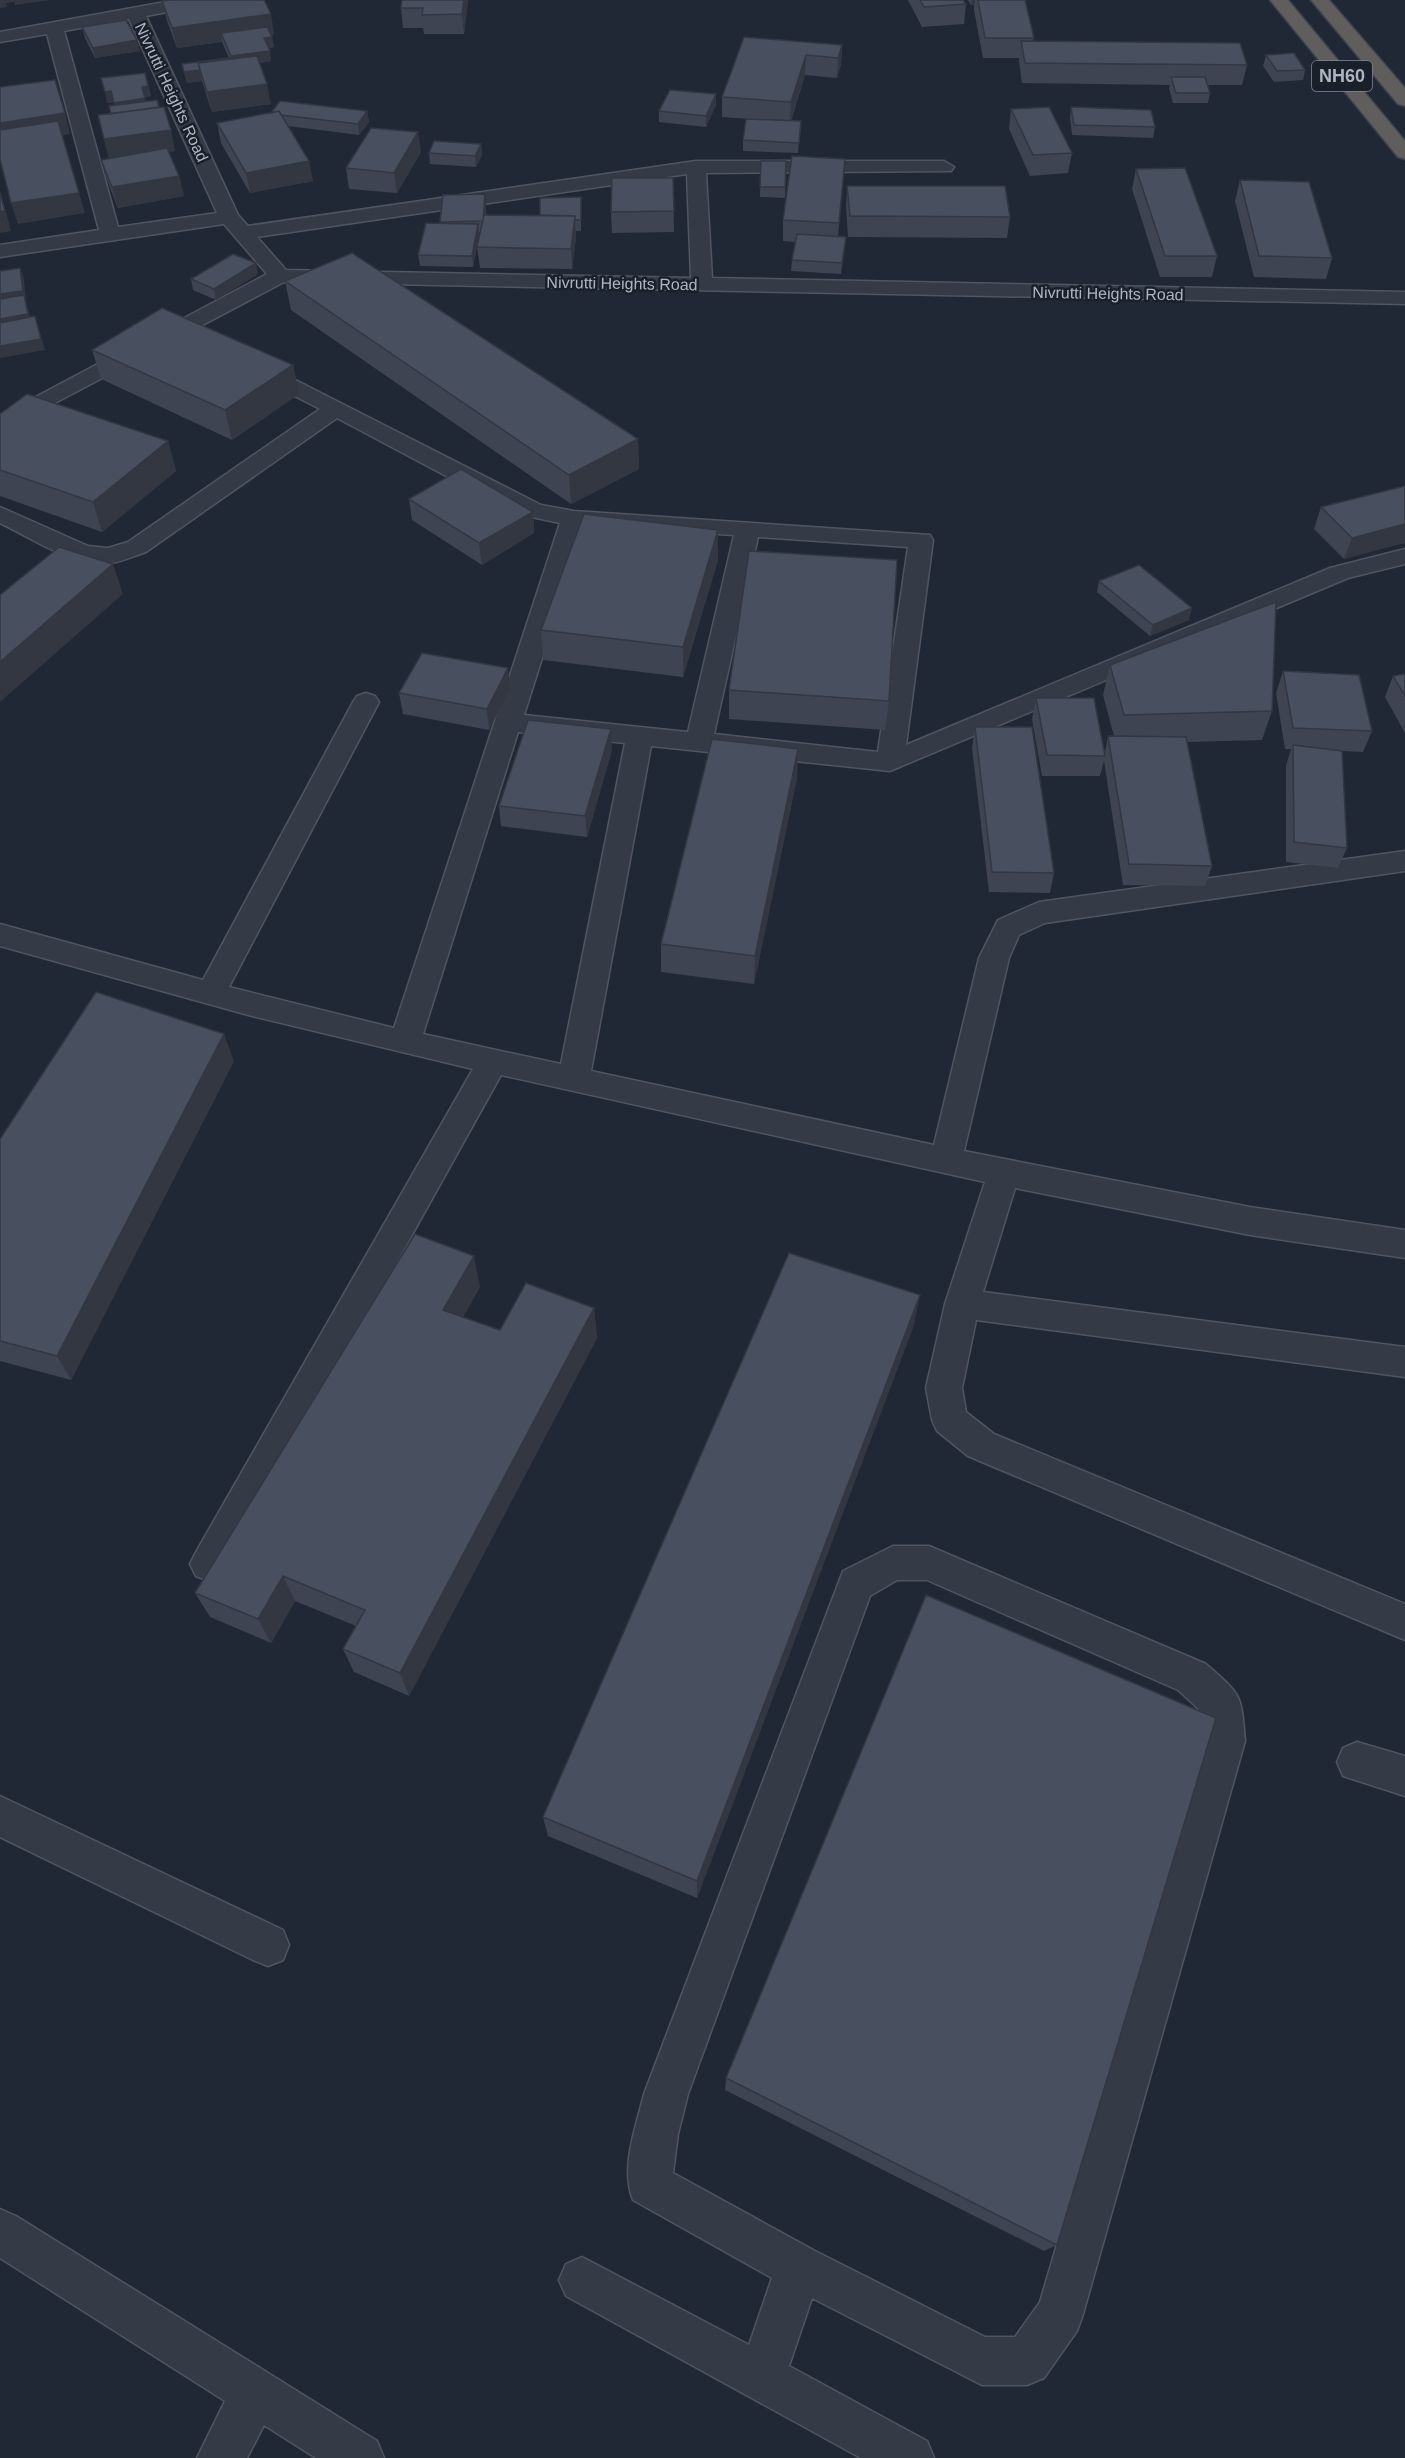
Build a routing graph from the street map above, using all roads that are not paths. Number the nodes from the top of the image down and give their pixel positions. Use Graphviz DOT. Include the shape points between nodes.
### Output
graph roads {
  1 [pos="205,0"];
  2 [pos="1279,0"];
  3 [pos="1320,0"];
  4 [pos="179,2"];
  5 [pos="130,6"];
  6 [pos="49,19"];
  7 [pos="0,37"];
  8 [pos="1405,100"];
  9 [pos="1405,153"];
  10 [pos="696,167"];
  11 [pos="944,167"];
  12 [pos="236,225"];
  13 [pos="110,234"];
  14 [pos="0,250"];
  15 [pos="280,276"];
  16 [pos="702,285"];
  17 [pos="1405,298"];
  18 [pos="243,360"];
  19 [pos="335,409"];
  20 [pos="0,425"];
  21 [pos="0,514"];
  22 [pos="574,519"];
  23 [pos="747,530"];
  24 [pos="1405,556"];
  25 [pos="366,702"];
  26 [pos="509,722"];
  27 [pos="640,734"];
  28 [pos="699,740"];
  29 [pos="890,762"];
  30 [pos="1405,861"];
  31 [pos="0,935"];
  32 [pos="211,994"];
  33 [pos="405,1042"];
  34 [pos="493,1062"];
  35 [pos="574,1079"];
  36 [pos="946,1161"];
  37 [pos="1004,1173"];
  38 [pos="1405,1244"];
  39 [pos="962,1304"];
  40 [pos="1405,1362"];
  41 [pos="209,1564"];
  42 [pos="1405,1622"];
  43 [pos="1357,1762"];
  44 [pos="1405,1776"];
  45 [pos="0,1816"];
  46 [pos="268,1945"];
  47 [pos="0,2232"];
  48 [pos="799,2267"];
  49 [pos="582,2280"];
  50 [pos="761,2377"];
  51 [pos="256,2391"];
  52 [pos="221,2458"];
  53 [pos="360,2458"];
  54 [pos="910,2458"];
  1 -- 4 [label="street"];
  2 -- 9 [label="highway, NH60"];
  3 -- 8 [label="highway, NH60"];
  4 -- 5 [label="street"];
  5 -- 6 [label="street, Nivrutti Heights Road"];
  5 -- 12 [label="street, Nivrutti Heights Road"];
  6 -- 7 [label="street, Nivrutti Heights Road"];
  6 -- 13 [label="street"];
  10 -- 11 [label="street"];
  10 -- 12 [label="street"];
  10 -- 16 [label="street"];
  12 -- 13 [label="street"];
  12 -- 15 [label="street, Nivrutti Heights Road"];
  13 -- 14 [label="street"];
  15 -- 16 [label="street, Nivrutti Heights Road"];
  15 -- 20 [label="street" via="192,333"];
  16 -- 17 [label="street, Nivrutti Heights Road"];
  18 -- 19 [label="street"];
  19 -- 21 [label="street" via="137,547 109,556 83,553"];
  19 -- 22 [label="street" via="505,498 535,511"];
  22 -- 23 [label="street"];
  22 -- 26 [label="street"];
  23 -- 28 [label="street"];
  23 -- 29 [label="street" via="921,540"];
  24 -- 29 [label="street" via="1339,573"];
  25 -- 32 [label="street"];
  26 -- 27 [label="street"];
  26 -- 33 [label="street"];
  27 -- 28 [label="street"];
  27 -- 35 [label="street"];
  28 -- 29 [label="street"];
  30 -- 36 [label="street" via="1039,914 1008,928 994,958"];
  31 -- 32 [label="street"];
  32 -- 33 [label="street"];
  33 -- 34 [label="street"];
  34 -- 35 [label="street"];
  34 -- 41 [label="street"];
  35 -- 36 [label="street"];
  36 -- 37 [label="street"];
  37 -- 38 [label="street" via="1250,1221"];
  37 -- 39 [label="street"];
  39 -- 40 [label="street"];
  39 -- 42 [label="street" via="944,1388 950,1420 981,1445"];
  43 -- 44 [label="street"];
  45 -- 46 [label="street"];
  47 -- 51 [label="street"];
  48 -- 48 [label="street" via="982,2361 1027,2361 1060,2314 1225,1741 1222,1704 1192,1677 929,1563 892,1563 856,1584 666,2094 656,2134 649,2184"];
  48 -- 50 [label="street"];
  49 -- 50 [label="street"];
  50 -- 54 [label="street"];
  51 -- 52 [label="street"];
  51 -- 53 [label="street"];
}
